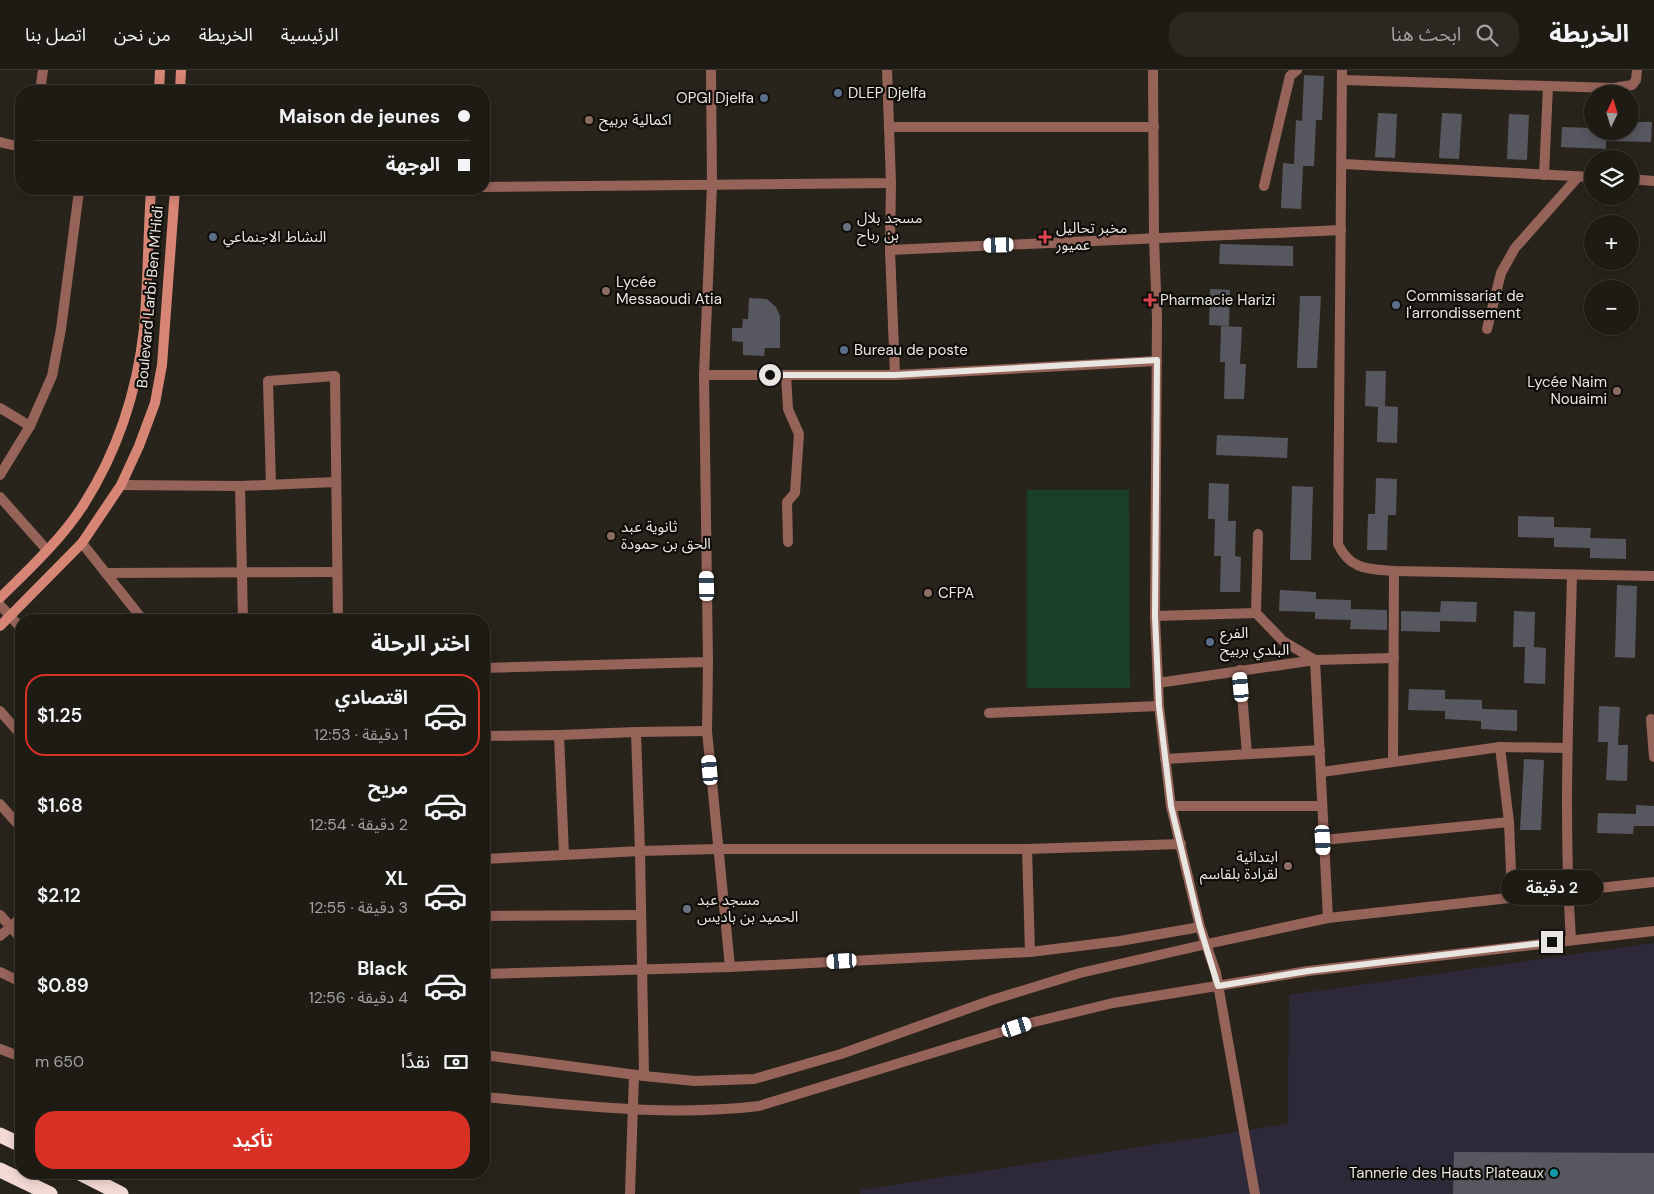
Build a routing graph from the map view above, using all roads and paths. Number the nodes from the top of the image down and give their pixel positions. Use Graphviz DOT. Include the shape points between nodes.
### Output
graph roads {
  1 [pos="43,70"];
  2 [pos="160,70"];
  3 [pos="181,70"];
  4 [pos="711,70"];
  5 [pos="887,70"];
  6 [pos="1153,70"];
  7 [pos="1297,70"];
  8 [pos="1637,70"];
  9 [pos="1342,75"];
  10 [pos="41,85"];
  11 [pos="159,85"];
  12 [pos="180,85"];
  13 [pos="1548,86"];
  14 [pos="889,127"];
  15 [pos="1154,127"];
  16 [pos="0,142"];
  17 [pos="15,146"];
  18 [pos="1343,164"];
  19 [pos="1544,175"];
  20 [pos="1578,177"];
  21 [pos="1584,177"];
  22 [pos="1639,180"];
  23 [pos="1654,181"];
  24 [pos="891,183"];
  25 [pos="712,185"];
  26 [pos="1264,186"];
  27 [pos="490,187"];
  28 [pos="78,195"];
  29 [pos="151,195"];
  30 [pos="175,195"];
  31 [pos="1341,230"];
  32 [pos="1154,239"];
  33 [pos="890,250"];
  34 [pos="1487,329"];
  35 [pos="1157,360"];
  36 [pos="704,375"];
  37 [pos="786,375"];
  38 [pos="895,375"];
  39 [pos="0,408"];
  40 [pos="30,426"];
  41 [pos="0,475"];
  42 [pos="336,482"];
  43 [pos="271,484"];
  44 [pos="121,485"];
  45 [pos="240,486"];
  46 [pos="0,497"];
  47 [pos="1258,534"];
  48 [pos="788,542"];
  49 [pos="82,543"];
  50 [pos="47,550"];
  51 [pos="1394,571"];
  52 [pos="337,572"];
  53 [pos="106,573"];
  54 [pos="242,573"];
  55 [pos="1572,575"];
  56 [pos="1654,576"];
  57 [pos="0,598"];
  58 [pos="0,605"];
  59 [pos="1256,613"];
  60 [pos="138,614"];
  61 [pos="243,614"];
  62 [pos="338,614"];
  63 [pos="10,616"];
  64 [pos="1155,616"];
  65 [pos="15,621"];
  66 [pos="0,626"];
  67 [pos="1394,658"];
  68 [pos="1315,660"];
  69 [pos="708,662"];
  70 [pos="490,668"];
  71 [pos="1240,670"];
  72 [pos="1158,683"];
  73 [pos="1159,706"];
  74 [pos="0,711"];
  75 [pos="989,713"];
  76 [pos="1651,719"];
  77 [pos="15,728"];
  78 [pos="707,731"];
  79 [pos="636,732"];
  80 [pos="559,735"];
  81 [pos="490,736"];
  82 [pos="1500,747"];
  83 [pos="1567,748"];
  84 [pos="1320,750"];
  85 [pos="1247,754"];
  86 [pos="1654,756"];
  87 [pos="1166,759"];
  88 [pos="1393,761"];
  89 [pos="1322,772"];
  90 [pos="0,804"];
  91 [pos="1171,806"];
  92 [pos="1322,806"];
  93 [pos="15,821"];
  94 [pos="1509,822"];
  95 [pos="1323,840"];
  96 [pos="1181,844"];
  97 [pos="717,849"];
  98 [pos="1028,849"];
  99 [pos="640,851"];
  100 [pos="564,855"];
  101 [pos="490,859"];
  102 [pos="1654,882"];
  103 [pos="1568,892"];
  104 [pos="1512,897"];
  105 [pos="0,914"];
  106 [pos="640,915"];
  107 [pos="490,916"];
  108 [pos="1328,918"];
  109 [pos="15,922"];
  110 [pos="10,927"];
  111 [pos="1200,927"];
  112 [pos="1654,931"];
  113 [pos="15,932"];
  114 [pos="0,936"];
  115 [pos="1571,940"];
  116 [pos="1206,944"];
  117 [pos="1030,952"];
  118 [pos="730,967"];
  119 [pos="641,968"];
  120 [pos="0,972"];
  121 [pos="490,974"];
  122 [pos="15,979"];
  123 [pos="1218,986"];
  124 [pos="0,1050"];
  125 [pos="15,1054"];
  126 [pos="490,1056"];
  127 [pos="639,1076"];
  128 [pos="490,1097"];
  129 [pos="632,1109"];
  130 [pos="0,1135"];
  131 [pos="15,1143"];
  132 [pos="0,1170"];
  133 [pos="15,1177"];
  134 [pos="19,1179"];
  135 [pos="94,1179"];
  136 [pos="50,1194"];
  137 [pos="121,1194"];
  138 [pos="630,1194"];
  139 [pos="1255,1194"];
  1 -- 10 [label="street"];
  2 -- 11 [label="main road"];
  3 -- 12 [label="main road"];
  4 -- 25 [label="street"];
  5 -- 14 [label="street"];
  6 -- 15 [label="street"];
  7 -- 26 [label="street" via="1290,76"];
  8 -- 13 [label="street" via="1636,80 1625,87"];
  9 -- 13 [label="street"];
  9 -- 18 [label="street"];
  13 -- 19 [label="street"];
  14 -- 15 [label="street"];
  14 -- 24 [label="street"];
  15 -- 32 [label="street"];
  16 -- 17 [label="street"];
  18 -- 19 [label="street"];
  18 -- 31 [label="street"];
  19 -- 20 [label="street"];
  20 -- 21 [label="street"];
  20 -- 34 [label="street" via="1515,248 1502,273"];
  22 -- 23 [label="street"];
  24 -- 25 [label="street"];
  24 -- 33 [label="street"];
  25 -- 27 [label="street"];
  25 -- 36 [label="street"];
  28 -- 40 [label="street" via="58,348 52,376"];
  29 -- 50 [label="main road" via="144,330 123,424 83,506"];
  30 -- 44 [label="main road, Boulevard Larbi Ben M'Hidi" via="160,381 139,446"];
  31 -- 32 [label="street"];
  31 -- 51 [label="street" via="1338,544 1344,557 1354,565"];
  32 -- 33 [label="street"];
  32 -- 35 [label="street"];
  33 -- 38 [label="street"];
  35 -- 38 [label="street"];
  35 -- 64 [label="street"];
  36 -- 37 [label="street"];
  36 -- 69 [label="street"];
  37 -- 38 [label="street"];
  37 -- 48 [label="street" via="788,409 799,434 795,494 787,502"];
  39 -- 40 [label="street"];
  40 -- 41 [label="street"];
  42 -- 43 [label="street"];
  42 -- 43 [label="street" via="335,376 268,381"];
  42 -- 52 [label="street"];
  43 -- 45 [label="street"];
  44 -- 45 [label="street"];
  44 -- 49 [label="main road, Boulevard Larbi Ben M'Hidi"];
  45 -- 54 [label="street"];
  46 -- 50 [label="street"];
  47 -- 59 [label="street"];
  49 -- 53 [label="street"];
  49 -- 63 [label="main road, Boulevard Larbi Ben M'Hidi"];
  50 -- 57 [label="main road"];
  51 -- 55 [label="street"];
  51 -- 67 [label="street"];
  52 -- 54 [label="street"];
  52 -- 62 [label="street"];
  53 -- 54 [label="street"];
  53 -- 60 [label="street"];
  54 -- 61 [label="street"];
  55 -- 56 [label="street"];
  55 -- 83 [label="street"];
  58 -- 63 [label="street"];
  59 -- 64 [label="street"];
  59 -- 68 [label="street" via="1283,641"];
  63 -- 65 [label="street"];
  63 -- 66 [label="main road, Boulevard Larbi Ben M'Hidi"];
  64 -- 72 [label="street"];
  67 -- 68 [label="street"];
  67 -- 88 [label="street"];
  68 -- 71 [label="street"];
  68 -- 84 [label="street"];
  69 -- 70 [label="street"];
  69 -- 78 [label="street"];
  71 -- 72 [label="street"];
  71 -- 85 [label="street"];
  72 -- 73 [label="street"];
  73 -- 75 [label="street"];
  73 -- 87 [label="street"];
  74 -- 77 [label="street"];
  76 -- 86 [label="street"];
  78 -- 79 [label="street"];
  78 -- 97 [label="street"];
  79 -- 80 [label="street"];
  79 -- 99 [label="street"];
  80 -- 81 [label="street"];
  80 -- 100 [label="street"];
  82 -- 83 [label="street"];
  82 -- 88 [label="street"];
  82 -- 94 [label="street"];
  83 -- 103 [label="street"];
  84 -- 85 [label="street"];
  84 -- 89 [label="street"];
  85 -- 87 [label="street"];
  87 -- 91 [label="street"];
  88 -- 89 [label="street"];
  89 -- 92 [label="street"];
  90 -- 93 [label="street"];
  91 -- 92 [label="street"];
  91 -- 96 [label="street"];
  92 -- 95 [label="street"];
  94 -- 95 [label="street"];
  94 -- 104 [label="street"];
  95 -- 108 [label="street"];
  96 -- 98 [label="street"];
  96 -- 111 [label="street"];
  97 -- 98 [label="street"];
  97 -- 99 [label="street"];
  97 -- 118 [label="street"];
  98 -- 117 [label="street"];
  99 -- 100 [label="street"];
  99 -- 106 [label="street"];
  100 -- 101 [label="street"];
  102 -- 103 [label="street"];
  103 -- 104 [label="street"];
  103 -- 115 [label="street"];
  104 -- 108 [label="street"];
  105 -- 110 [label="street"];
  106 -- 107 [label="street"];
  106 -- 119 [label="street"];
  108 -- 116 [label="street"];
  109 -- 110 [label="street"];
  110 -- 113 [label="street"];
  110 -- 114 [label="street"];
  111 -- 116 [label="street"];
  111 -- 117 [label="street"];
  112 -- 115 [label="street"];
  115 -- 123 [label="street" via="1308,971"];
  116 -- 123 [label="street"];
  116 -- 127 [label="street" via="1071,976 992,1000 841,1054 754,1079 695,1080"];
  117 -- 118 [label="street"];
  118 -- 119 [label="street"];
  119 -- 121 [label="street"];
  119 -- 127 [label="street"];
  120 -- 122 [label="street"];
  123 -- 129 [label="street" via="1113,1003 1034,1022 759,1106 715,1112"];
  123 -- 139 [label="street"];
  124 -- 125 [label="street"];
  126 -- 127 [label="street"];
  127 -- 129 [label="street"];
  128 -- 129 [label="street"];
  129 -- 138 [label="street"];
  130 -- 131 [label="highway"];
  132 -- 133 [label="highway"];
  134 -- 136 [label="highway"];
  135 -- 137 [label="highway"];
}
